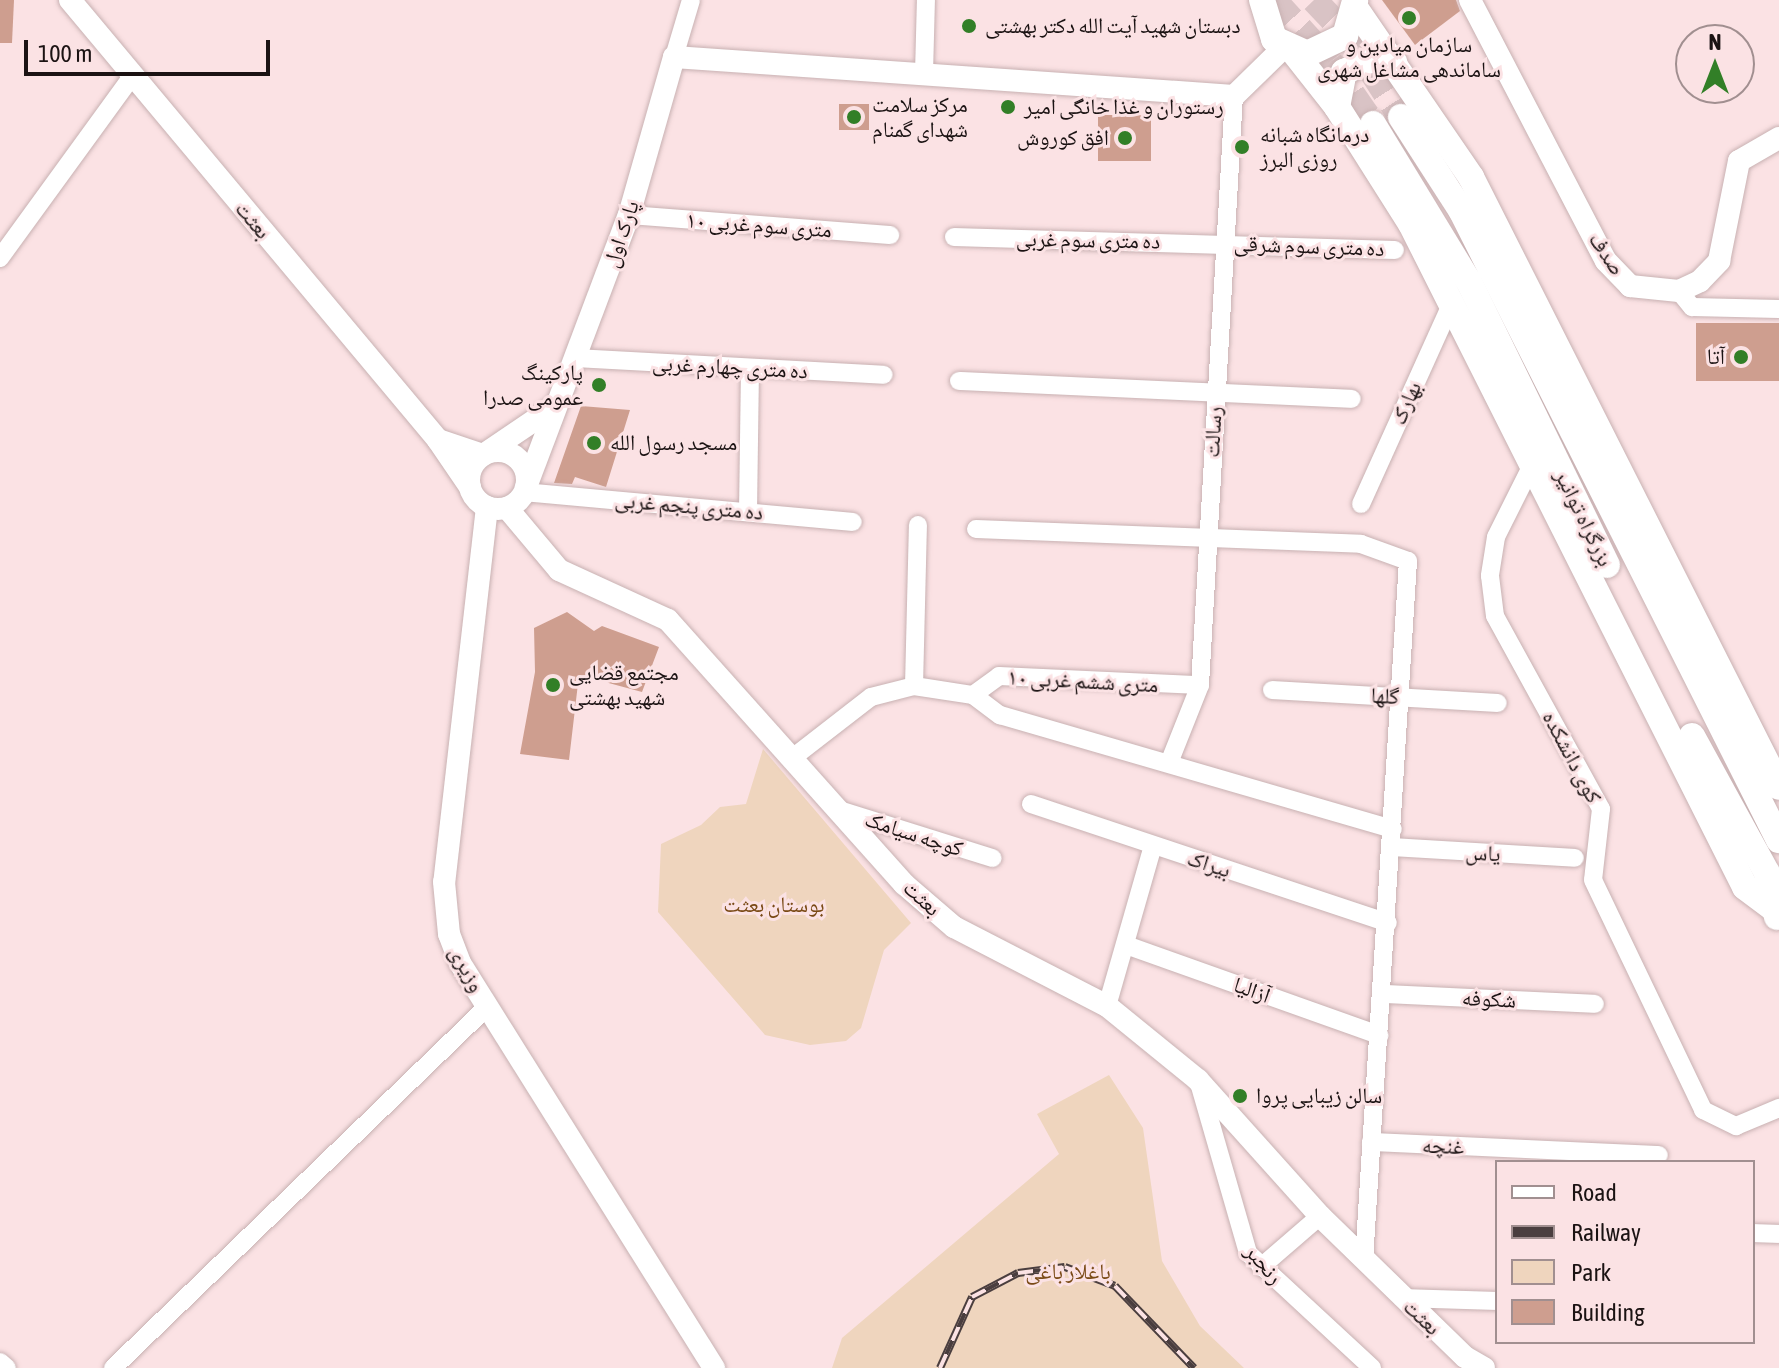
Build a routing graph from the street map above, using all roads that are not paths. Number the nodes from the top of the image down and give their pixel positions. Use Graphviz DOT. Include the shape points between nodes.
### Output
graph roads {
  1 [pos="70,0"];
  2 [pos="691,0"];
  3 [pos="926,0"];
  4 [pos="1470,0"];
  5 [pos="1356,4"];
  6 [pos="1258,6"];
  7 [pos="1288,49"];
  8 [pos="674,57"];
  9 [pos="1394,62"];
  10 [pos="924,74"];
  11 [pos="132,76"];
  12 [pos="1234,96"];
  13 [pos="1337,107"];
  14 [pos="1401,117"];
  15 [pos="1373,124"];
  16 [pos="1779,138"];
  17 [pos="629,215"];
  18 [pos="890,235"];
  19 [pos="954,237"];
  20 [pos="1222,243"];
  21 [pos="1395,250"];
  22 [pos="0,258"];
  23 [pos="1679,291"];
  24 [pos="1452,302"];
  25 [pos="1779,309"];
  26 [pos="575,358"];
  27 [pos="750,368"];
  28 [pos="884,375"];
  29 [pos="959,381"];
  30 [pos="1215,393"];
  31 [pos="1352,399"];
  32 [pos="554,407"];
  33 [pos="438,440"];
  34 [pos="483,455"];
  35 [pos="1534,461"];
  36 [pos="470,487"];
  37 [pos="525,489"];
  38 [pos="1361,504"];
  39 [pos="497,507"];
  40 [pos="748,512"];
  41 [pos="853,522"];
  42 [pos="918,525"];
  43 [pos="976,529"];
  44 [pos="1208,539"];
  45 [pos="1200,685"];
  46 [pos="914,686"];
  47 [pos="1272,690"];
  48 [pos="973,695"];
  49 [pos="1400,697"];
  50 [pos="1498,703"];
  51 [pos="791,759"];
  52 [pos="1169,763"];
  53 [pos="1779,787"];
  54 [pos="1031,804"];
  55 [pos="836,809"];
  56 [pos="1392,838"];
  57 [pos="1779,840"];
  58 [pos="1153,846"];
  59 [pos="992,858"];
  60 [pos="1575,858"];
  61 [pos="1776,914"];
  62 [pos="1388,923"];
  63 [pos="1126,945"];
  64 [pos="1384,994"];
  65 [pos="1595,1004"];
  66 [pos="488,1006"];
  67 [pos="1107,1006"];
  68 [pos="1379,1035"];
  69 [pos="1198,1080"];
  70 [pos="1778,1111"];
  71 [pos="1371,1142"];
  72 [pos="1659,1155"];
  73 [pos="1320,1216"];
  74 [pos="1755,1233"];
  75 [pos="1779,1234"];
  76 [pos="1364,1260"];
  77 [pos="1261,1267"];
  78 [pos="1402,1298"];
  79 [pos="1495,1301"];
  80 [pos="0,1362"];
  81 [pos="7,1368"];
  82 [pos="113,1368"];
  83 [pos="714,1368"];
  84 [pos="1372,1368"];
  85 [pos="1484,1368"];
  1 -- 11 [label="main road, بعثت"];
  2 -- 8 [label="street"];
  3 -- 10 [label="street"];
  4 -- 23 [label="main road, صدف" via="1606,261 1630,286"];
  5 -- 7 [label="highway" via="1335,46"];
  5 -- 9 [label="highway"];
  6 -- 7 [label="highway"];
  7 -- 12 [label="main road"];
  7 -- 13 [label="highway"];
  8 -- 10 [label="main road"];
  8 -- 17 [label="main road, پارک اول"];
  9 -- 13 [label="highway" via="1376,57 1351,66 1336,89"];
  9 -- 53 [label="highway" via="1471,177"];
  10 -- 12 [label="main road"];
  11 -- 22 [label="street"];
  11 -- 33 [label="main road, بعثت"];
  12 -- 20 [label="street, رسالت"];
  13 -- 24 [label="highway"];
  14 -- 57 [label="highway, بزرگراه توانیر" via="1461,210"];
  15 -- 61 [label="highway, بزرگراه توانیر" via="1468,280 1705,763 1767,873"];
  16 -- 23 [label="main road" via="1739,161 1719,261 1700,281"];
  17 -- 18 [label="street, ۱۰ متری سوم غربی"];
  17 -- 26 [label="main road, پارک اول"];
  19 -- 20 [label="street, ده متری سوم غربی"];
  20 -- 21 [label="street, ده متری سوم شرقی"];
  20 -- 30 [label="street, رسالت"];
  23 -- 25 [label="street" via="1692,307"];
  24 -- 35 [label="highway"];
  24 -- 38 [label="street, بهارک"];
  26 -- 27 [label="street, ده متری چهارم غربی"];
  26 -- 32 [label="main road, پارک اول"];
  27 -- 28 [label="street, ده متری چهارم غربی"];
  27 -- 40 [label="street"];
  29 -- 30 [label="street"];
  30 -- 31 [label="street"];
  30 -- 44 [label="street, رسالت"];
  32 -- 34 [label="main road"];
  32 -- 37 [label="main road, پارک اول"];
  33 -- 34 [label="main road"];
  33 -- 36 [label="main road, بعثت"];
  34 -- 36 [label="main road" via="471,468"];
  34 -- 37 [label="main road" via="501,452 518,460"];
  35 -- 61 [label="highway" via="1745,887"];
  35 -- 70 [label="street, کوی دانشکده" via="1496,537 1490,576 1495,616 1601,809 1593,880 1703,1110 1736,1126"];
  36 -- 39 [label="main road"];
  37 -- 39 [label="main road"];
  37 -- 40 [label="street, ده متری پنجم غربی"];
  39 -- 51 [label="main road, بعثت" via="559,570 668,620"];
  39 -- 66 [label="main road, وزیری" via="444,882 449,934"];
  40 -- 41 [label="street, ده متری پنجم غربی"];
  42 -- 46 [label="street"];
  43 -- 44 [label="street"];
  44 -- 45 [label="street, رسالت"];
  44 -- 49 [label="street" via="1361,544 1408,561"];
  45 -- 48 [label="street, ۱۰ متری ششم غربی" via="999,676"];
  45 -- 52 [label="street, رسالت"];
  46 -- 48 [label="street"];
  46 -- 51 [label="street" via="871,697"];
  47 -- 49 [label="street, گلها"];
  48 -- 52 [label="street" via="1000,715"];
  49 -- 50 [label="street, گلها"];
  49 -- 56 [label="street"];
  51 -- 55 [label="main road, بعثت"];
  52 -- 56 [label="street"];
  54 -- 58 [label="street, بیراک"];
  55 -- 59 [label="street, کوچه سیامک"];
  55 -- 67 [label="main road, بعثت" via="904,884 954,927"];
  56 -- 60 [label="street, یاس"];
  56 -- 62 [label="street"];
  58 -- 62 [label="street, بیراک"];
  58 -- 63 [label="street"];
  62 -- 64 [label="street"];
  63 -- 67 [label="street"];
  63 -- 68 [label="street, آزالیا"];
  64 -- 65 [label="street, شکوفه"];
  64 -- 68 [label="street"];
  66 -- 82 [label="street"];
  66 -- 83 [label="main road, وزیری"];
  67 -- 69 [label="main road, بعثت"];
  68 -- 71 [label="street"];
  69 -- 73 [label="main road, بعثت"];
  69 -- 77 [label="street, رنجبر" via="1240,1234"];
  71 -- 72 [label="street, غنچه"];
  71 -- 76 [label="street"];
  73 -- 76 [label="main road, بعثت"];
  73 -- 77 [label="street"];
  74 -- 75 [label="street"];
  76 -- 78 [label="main road, بعثت"];
  77 -- 84 [label="street, رنجبر"];
  78 -- 79 [label="street"];
  78 -- 85 [label="main road, بعثت"];
  80 -- 81 [label="street"];
}
